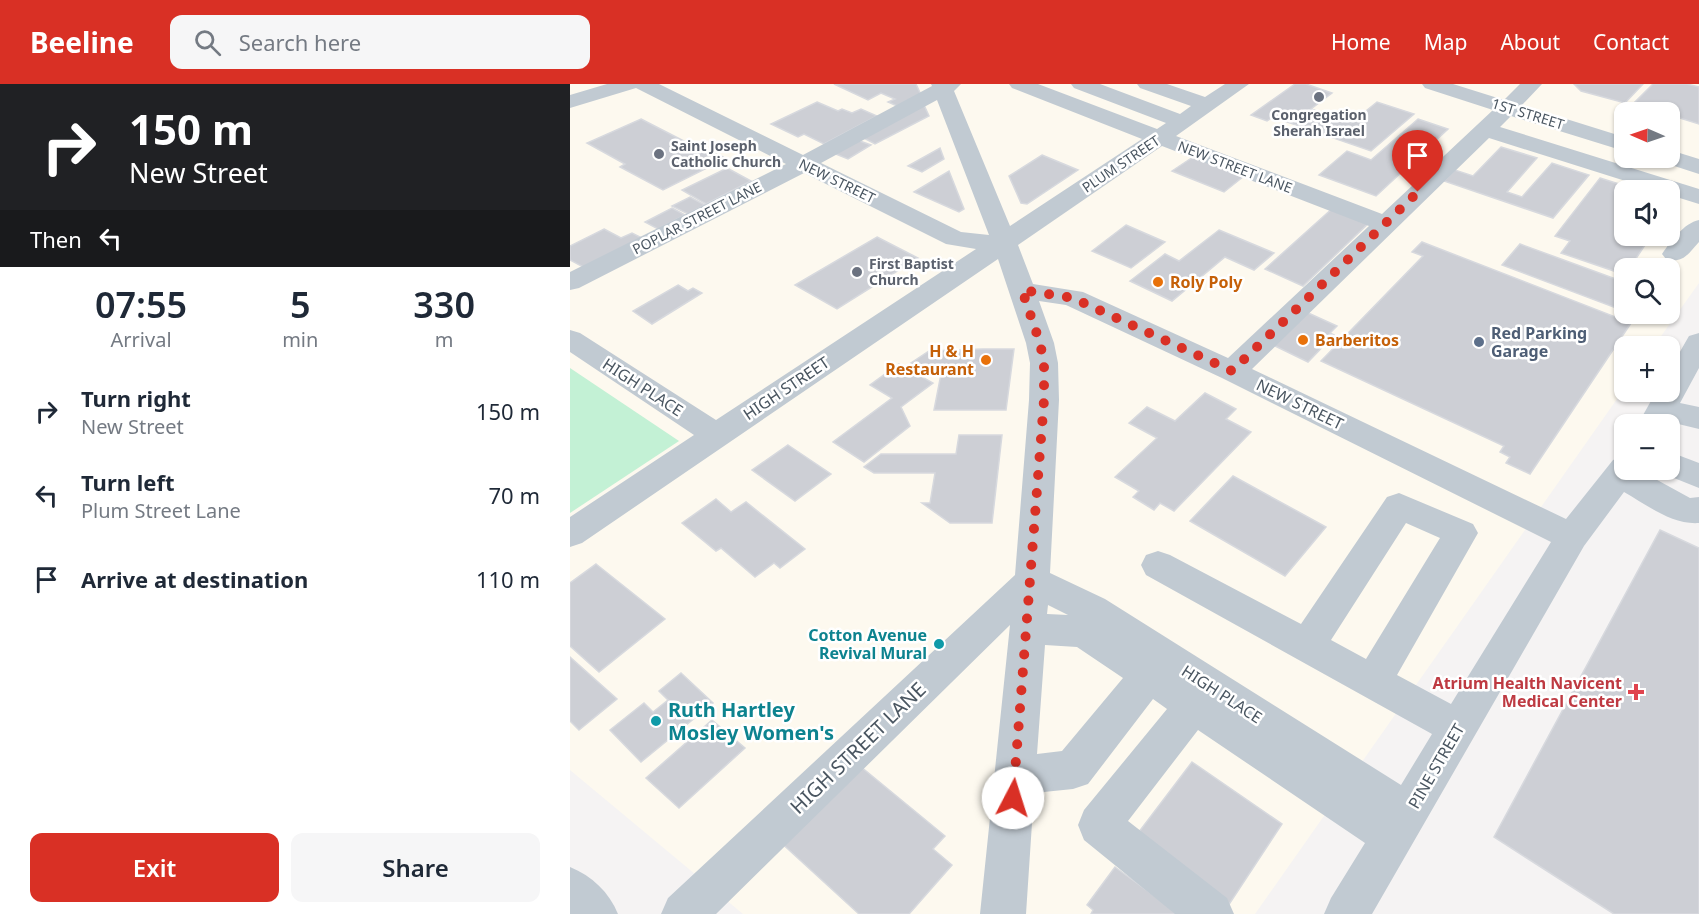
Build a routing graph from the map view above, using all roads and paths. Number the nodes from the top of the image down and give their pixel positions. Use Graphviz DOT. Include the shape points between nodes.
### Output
graph roads {
  1 [pos="628,84"];
  2 [pos="643,84"];
  3 [pos="1019,84"];
  4 [pos="1081,84"];
  5 [pos="1147,84"];
  6 [pos="1239,84"];
  7 [pos="945,85"];
  8 [pos="1445,86"];
  9 [pos="1524,92"];
  10 [pos="570,102"];
  11 [pos="1207,105"];
  12 [pos="1595,111"];
  13 [pos="1183,122"];
  14 [pos="1484,129"];
  15 [pos="1578,129"];
  16 [pos="1158,138"];
  17 [pos="1614,141"];
  18 [pos="1680,160"];
  19 [pos="803,164"];
  20 [pos="1699,166"];
  21 [pos="1699,197"];
  22 [pos="1385,224"];
  23 [pos="1699,227"];
  24 [pos="1004,244"];
  25 [pos="1675,254"];
  26 [pos="570,282"];
  27 [pos="1022,290"];
  28 [pos="570,339"];
  29 [pos="1699,342"];
  30 [pos="1232,371"];
  31 [pos="1659,414"];
  32 [pos="1680,418"];
  33 [pos="1699,418"];
  34 [pos="716,435"];
  35 [pos="1680,468"];
  36 [pos="1699,476"];
  37 [pos="1616,480"];
  38 [pos="1635,480"];
  39 [pos="1699,510"];
  40 [pos="570,534"];
  41 [pos="1572,537"];
  42 [pos="1158,565"];
  43 [pos="1032,581"];
  44 [pos="1028,628"];
  45 [pos="1307,646"];
  46 [pos="1149,675"];
  47 [pos="1373,682"];
  48 [pos="1195,704"];
  49 [pos="1458,728"];
  50 [pos="1015,775"];
  51 [pos="1400,825"];
  52 [pos="570,889"];
  53 [pos="595,914"];
  54 [pos="684,914"];
  55 [pos="1003,914"];
  56 [pos="1211,914"];
  57 [pos="1347,914"];
  1 -- 10 [label="street"];
  2 -- 19 [label="street, NEW STREET"];
  3 -- 16 [label="street, NEW STREET LANE"];
  4 -- 13 [label="street"];
  5 -- 11 [label="street"];
  6 -- 11 [label="street, PLUM STREET"];
  7 -- 19 [label="street, POPLAR STREET LANE"];
  7 -- 24 [label="street"];
  8 -- 9 [label="street, 1ST STREET"];
  9 -- 14 [label="street"];
  9 -- 15 [label="street, 1ST STREET"];
  11 -- 13 [label="street, PLUM STREET"];
  12 -- 15 [label="street"];
  13 -- 16 [label="street, PLUM STREET"];
  14 -- 21 [label="street"];
  14 -- 22 [label="street"];
  15 -- 17 [label="street, 1ST STREET"];
  16 -- 22 [label="street, NEW STREET LANE"];
  16 -- 24 [label="street, PLUM STREET"];
  18 -- 20 [label="street"];
  19 -- 24 [label="street, NEW STREET" via="955,239"];
  19 -- 26 [label="street, POPLAR STREET LANE"];
  22 -- 30 [label="street"];
  23 -- 25 [label="street"];
  24 -- 27 [label="street"];
  24 -- 34 [label="street, HIGH STREET"];
  27 -- 30 [label="street, NEW STREET" via="1073,298"];
  27 -- 43 [label="street" via="1044,363"];
  28 -- 34 [label="street, HIGH PLACE"];
  29 -- 31 [label="street"];
  30 -- 41 [label="street, NEW STREET"];
  32 -- 33 [label="street"];
  34 -- 40 [label="street, HIGH STREET"];
  35 -- 36 [label="street"];
  37 -- 41 [label="street, PINE STREET"];
  38 -- 39 [label="street" via="1686,511"];
  41 -- 49 [label="street, PINE STREET"];
  42 -- 45 [label="street"];
  43 -- 44 [label="street"];
  43 -- 51 [label="street, HIGH PLACE" via="1092,610"];
  43 -- 54 [label="street, HIGH STREET LANE"];
  44 -- 46 [label="street" via="1084,632"];
  44 -- 50 [label="street"];
  45 -- 47 [label="street"];
  45 -- 47 [label="street" via="1399,506 1461,533"];
  46 -- 48 [label="street"];
  46 -- 50 [label="street" via="1073,770"];
  47 -- 49 [label="street"];
  48 -- 51 [label="street"];
  48 -- 56 [label="street" via="1099,825"];
  49 -- 51 [label="street, PINE STREET"];
  50 -- 55 [label="street"];
  51 -- 57 [label="street, PINE STREET"];
  52 -- 53 [label="street"];
}
